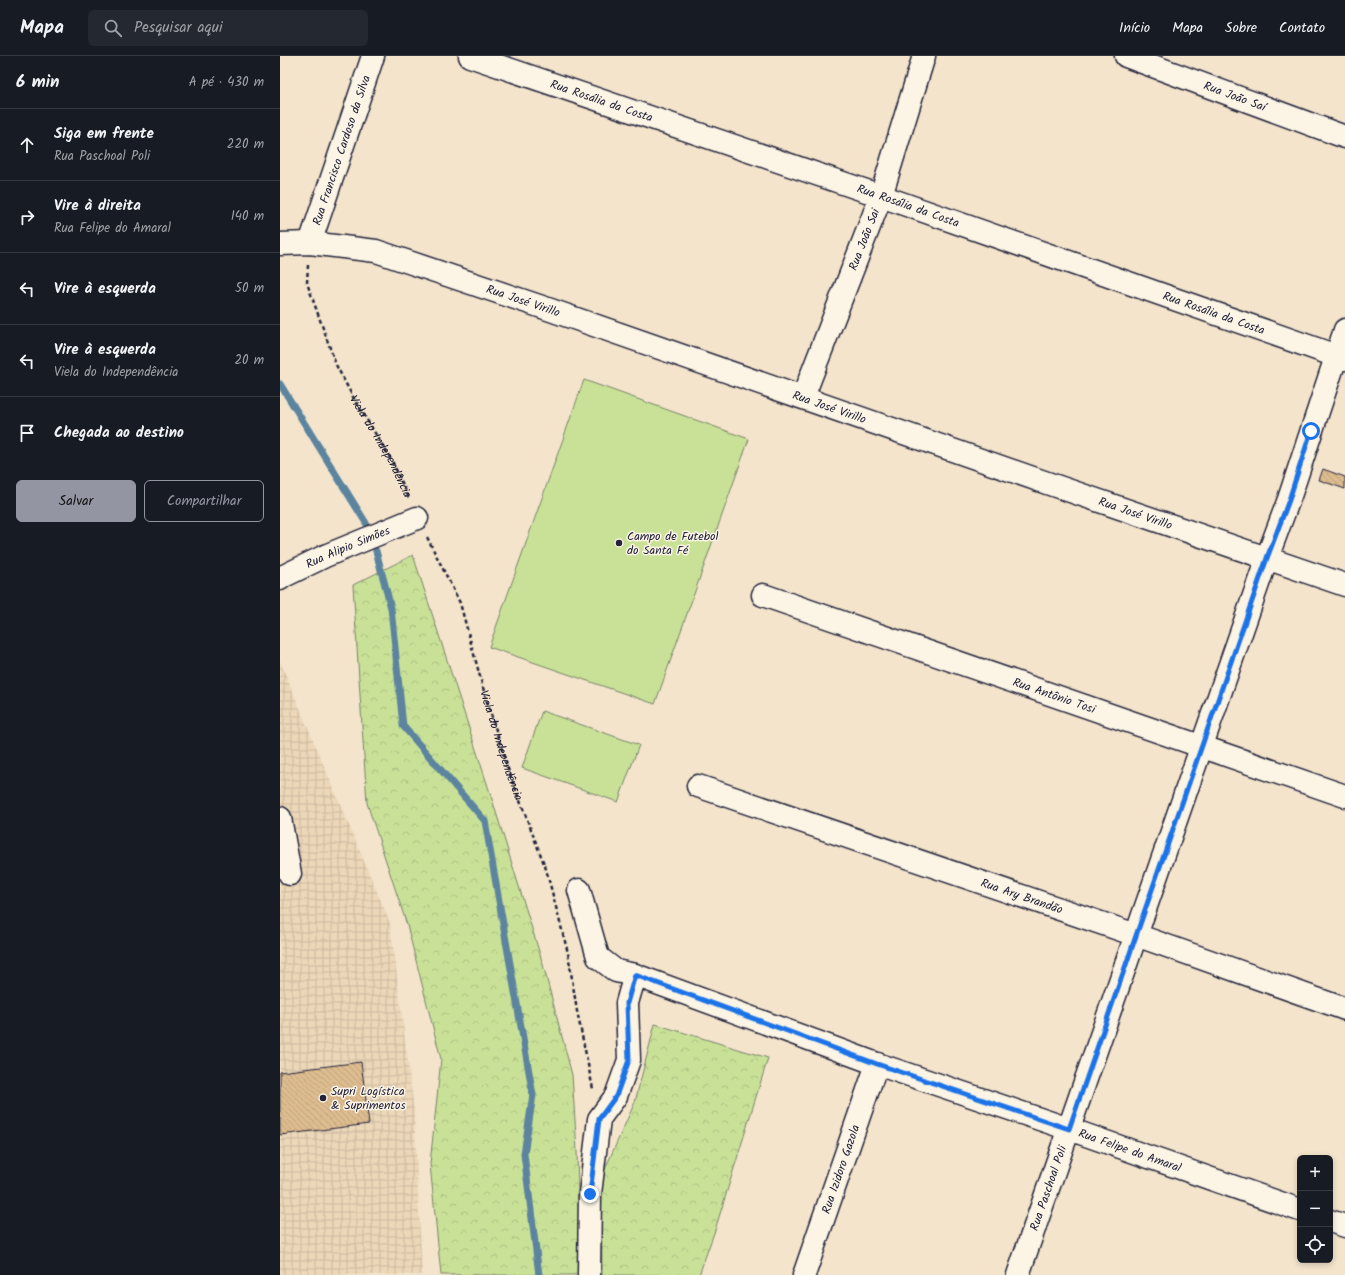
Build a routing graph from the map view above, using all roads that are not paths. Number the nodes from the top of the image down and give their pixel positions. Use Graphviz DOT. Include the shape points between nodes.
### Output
graph roads {
  1 [pos="373,56"];
  2 [pos="470,56"];
  3 [pos="924,56"];
  4 [pos="1126,56"];
  5 [pos="1345,137"];
  6 [pos="881,196"];
  7 [pos="310,243"];
  8 [pos="280,244"];
  9 [pos="1345,330"];
  10 [pos="1340,358"];
  11 [pos="804,397"];
  12 [pos="418,518"];
  13 [pos="1267,558"];
  14 [pos="280,578"];
  15 [pos="1345,585"];
  16 [pos="762,595"];
  17 [pos="1202,748"];
  18 [pos="698,786"];
  19 [pos="1345,796"];
  20 [pos="280,818"];
  21 [pos="290,874"];
  22 [pos="579,890"];
  23 [pos="1136,935"];
  24 [pos="635,975"];
  25 [pos="1345,1009"];
  26 [pos="877,1064"];
  27 [pos="1069,1129"];
  28 [pos="1297,1209"];
  29 [pos="1333,1222"];
  30 [pos="1345,1226"];
  31 [pos="589,1275"];
  32 [pos="804,1275"];
  33 [pos="1018,1275"];
  1 -- 7 [label="street, Rua Francisco Cardoso da Silva"];
  2 -- 6 [label="street, Rua Rosália da Costa"];
  3 -- 6 [label="street, Rua João Sai"];
  4 -- 5 [label="street, Rua João Saí"];
  6 -- 10 [label="street, Rua Rosália da Costa"];
  6 -- 11 [label="street, Rua João Sai"];
  7 -- 8 [label="street, Rua José Virillo"];
  7 -- 11 [label="street, Rua José Virillo" via="376,251"];
  9 -- 10 [label="street, Rua Paschoal Poli"];
  10 -- 13 [label="street, Rua Paschoal Poli"];
  11 -- 13 [label="street, Rua José Virillo"];
  12 -- 14 [label="street, Rua Alipio Simões"];
  13 -- 15 [label="street, Rua José Virillo"];
  13 -- 17 [label="street, Rua Paschoal Poli"];
  16 -- 17 [label="street, Rua Antônio Tosi"];
  17 -- 19 [label="street, Rua Antônio Tosi"];
  17 -- 23 [label="street, Rua Paschoal Poli"];
  18 -- 23 [label="street, Rua Ary Brandão"];
  20 -- 21 [label="street"];
  22 -- 24 [label="street, Rua Felipe do Amaral" via="598,958 616,971"];
  23 -- 25 [label="street, Rua Ary Brandão"];
  23 -- 27 [label="street, Rua Paschoal Poli"];
  24 -- 26 [label="street, Rua Felipe do Amaral"];
  24 -- 31 [label="street" via="627,1003 629,1060 616,1096 599,1119 590,1194"];
  26 -- 27 [label="street, Rua Felipe do Amaral"];
  26 -- 32 [label="street, Rua Izidoro Gazola"];
  27 -- 28 [label="street, Rua Felipe do Amaral"];
  27 -- 33 [label="street, Rua Paschoal Poli"];
  29 -- 30 [label="street"];
}
